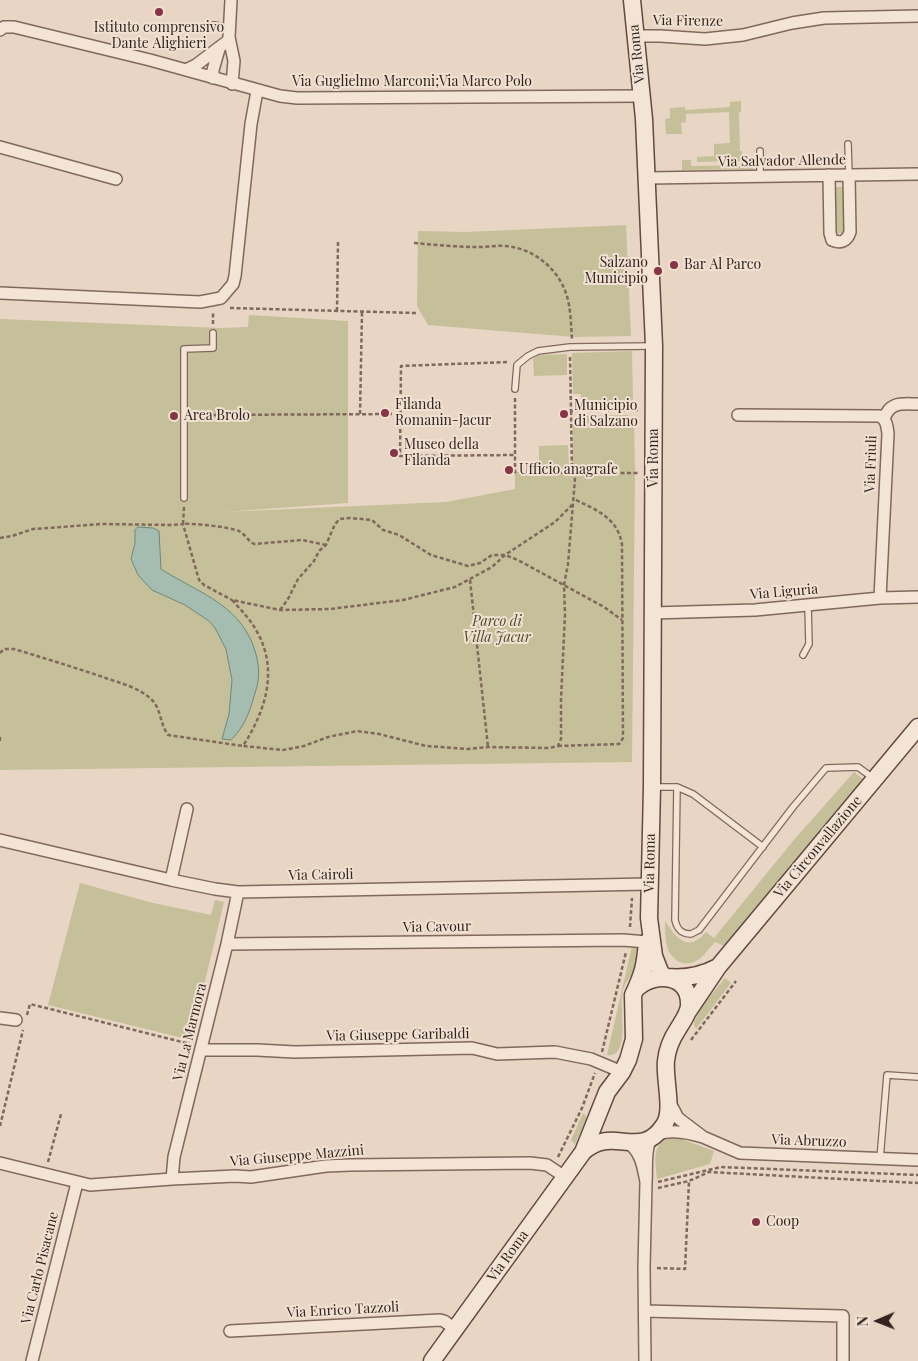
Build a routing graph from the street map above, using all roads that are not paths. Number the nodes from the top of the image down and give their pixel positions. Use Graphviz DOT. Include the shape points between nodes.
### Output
graph roads {
  1 [pos="231,0"];
  2 [pos="632,0"];
  3 [pos="913,16"];
  4 [pos="214,25"];
  5 [pos="230,28"];
  6 [pos="0,30"];
  7 [pos="635,36"];
  8 [pos="229,40"];
  9 [pos="219,49"];
  10 [pos="186,70"];
  11 [pos="213,78"];
  12 [pos="232,84"];
  13 [pos="257,91"];
  14 [pos="642,96"];
  15 [pos="848,144"];
  16 [pos="0,147"];
  17 [pos="760,150"];
  18 [pos="918,174"];
  19 [pos="829,175"];
  20 [pos="849,175"];
  21 [pos="760,176"];
  22 [pos="647,178"];
  23 [pos="116,179"];
  24 [pos="0,293"];
  25 [pos="213,333"];
  26 [pos="654,346"];
  27 [pos="515,389"];
  28 [pos="918,404"];
  29 [pos="738,416"];
  30 [pos="884,419"];
  31 [pos="184,498"];
  32 [pos="918,597"];
  33 [pos="880,598"];
  34 [pos="808,606"];
  35 [pos="653,613"];
  36 [pos="803,655"];
  37 [pos="918,727"];
  38 [pos="875,780"];
  39 [pos="652,787"];
  40 [pos="677,787"];
  41 [pos="187,809"];
  42 [pos="0,840"];
  43 [pos="763,847"];
  44 [pos="171,880"];
  45 [pos="649,884"];
  46 [pos="238,892"];
  47 [pos="649,918"];
  48 [pos="647,942"];
  49 [pos="227,944"];
  50 [pos="718,967"];
  51 [pos="667,977"];
  52 [pos="636,988"];
  53 [pos="685,1015"];
  54 [pos="0,1018"];
  55 [pos="16,1020"];
  56 [pos="197,1047"];
  57 [pos="622,1072"];
  58 [pos="918,1077"];
  59 [pos="667,1092"];
  60 [pos="605,1097"];
  61 [pos="656,1136"];
  62 [pos="704,1136"];
  63 [pos="624,1141"];
  64 [pos="583,1152"];
  65 [pos="880,1159"];
  66 [pos="918,1160"];
  67 [pos="0,1163"];
  68 [pos="565,1177"];
  69 [pos="172,1179"];
  70 [pos="651,1182"];
  71 [pos="77,1183"];
  72 [pos="645,1311"];
  73 [pos="455,1329"];
  74 [pos="230,1331"];
  75 [pos="32,1361"];
  76 [pos="432,1361"];
  77 [pos="644,1361"];
  78 [pos="843,1361"];
  1 -- 5 [label="street"];
  2 -- 7 [label="main road, Via Roma"];
  3 -- 7 [label="street, Via Firenze" via="824,18 743,35 704,39"];
  4 -- 5 [label="lane"];
  5 -- 8 [label="street"];
  6 -- 10 [label="street, Via Guglielmo Marconi;Via Marco Polo" via="14,27"];
  7 -- 14 [label="main road, Via Roma"];
  8 -- 9 [label="street"];
  8 -- 12 [label="street" via="234,61"];
  9 -- 10 [label="street"];
  9 -- 11 [label="street"];
  10 -- 11 [label="street, Via Guglielmo Marconi;Via Marco Polo"];
  11 -- 12 [label="street, Via Guglielmo Marconi;Via Marco Polo"];
  12 -- 13 [label="street, Via Guglielmo Marconi;Via Marco Polo"];
  13 -- 14 [label="street, Via Guglielmo Marconi;Via Marco Polo" via="297,98"];
  13 -- 24 [label="street" via="235,276 221,298 213,304"];
  14 -- 22 [label="main road, Via Roma"];
  15 -- 20 [label="lane"];
  16 -- 23 [label="street"];
  17 -- 21 [label="lane"];
  18 -- 20 [label="street, Via Salvador Allende"];
  19 -- 20 [label="street, Via Salvador Allende"];
  19 -- 20 [label="street" via="830,233 835,242 848,239 850,232"];
  19 -- 21 [label="street, Via Salvador Allende"];
  21 -- 22 [label="street, Via Salvador Allende"];
  22 -- 26 [label="main road, Via Roma"];
  25 -- 31 [label="lane" via="213,348 184,349"];
  26 -- 27 [label="lane" via="571,347 538,351 517,365"];
  26 -- 35 [label="main road, Via Roma"];
  28 -- 30 [label="street" via="892,406"];
  29 -- 30 [label="street, Via Friuli" via="880,416"];
  30 -- 33 [label="street, Via Friuli" via="888,434"];
  32 -- 33 [label="street, Via Liguria"];
  33 -- 34 [label="street, Via Liguria"];
  34 -- 35 [label="street, Via Liguria"];
  34 -- 36 [label="lane" via="809,644"];
  35 -- 39 [label="main road, Via Roma"];
  37 -- 38 [label="main road, Via Circonvallazione"];
  38 -- 43 [label="lane" via="858,767 826,768"];
  38 -- 50 [label="main road, Via Circonvallazione"];
  39 -- 40 [label="lane"];
  39 -- 45 [label="main road, Via Roma"];
  40 -- 43 [label="lane" via="693,794"];
  40 -- 43 [label="lane" via="675,920 682,932 691,934 699,930"];
  41 -- 44 [label="street"];
  42 -- 44 [label="street, Via Cairoli"];
  44 -- 46 [label="street, Via Cairoli"];
  45 -- 46 [label="street, Via Cairoli"];
  45 -- 47 [label="main road, Via Roma"];
  46 -- 49 [label="street, Via La Marmora"];
  47 -- 48 [label="main road, Via Roma"];
  47 -- 51 [label="main road, Via Roma" via="654,956 662,975"];
  48 -- 49 [label="street, Via Cavour"];
  48 -- 52 [label="main road, Via Roma" via="643,975"];
  49 -- 56 [label="street, Via La Marmora"];
  50 -- 51 [label="main road, Via Circonvallazione" via="688,978"];
  50 -- 53 [label="main road, Via Circonvallazione"];
  51 -- 52 [label="main road" via="654,977"];
  51 -- 53 [label="main road, Via Roma" via="676,981 687,994 689,1006"];
  52 -- 57 [label="main road, Via Roma" via="632,1003 634,1039"];
  53 -- 59 [label="main road, Via Roma" via="666,1059"];
  54 -- 55 [label="street"];
  56 -- 57 [label="street, Via Giuseppe Garibaldi" via="295,1052 472,1048 497,1054 555,1052 591,1059"];
  56 -- 69 [label="street, Via La Marmora"];
  57 -- 60 [label="main road, Via Roma"];
  58 -- 65 [label="lane" via="887,1075"];
  59 -- 61 [label="main road, Via Roma" via="669,1111"];
  59 -- 62 [label="street, Via Abruzzo" via="678,1118"];
  60 -- 63 [label="main road" via="602,1118 607,1128"];
  60 -- 64 [label="main road, Via Roma"];
  61 -- 62 [label="street, Via Abruzzo" via="676,1131"];
  61 -- 63 [label="main road, Via Roma" via="641,1143"];
  61 -- 70 [label="street" via="649,1147"];
  62 -- 65 [label="street, Via Abruzzo" via="740,1153"];
  63 -- 64 [label="main road, Via Roma" via="597,1143"];
  63 -- 70 [label="street" via="639,1153"];
  64 -- 68 [label="main road, Via Roma"];
  65 -- 66 [label="street, Via Abruzzo"];
  67 -- 71 [label="street, Via Giuseppe Mazzini"];
  68 -- 69 [label="street, Via Giuseppe Mazzini" via="547,1165 530,1163 326,1166 251,1177"];
  68 -- 73 [label="main road, Via Roma"];
  69 -- 71 [label="street, Via Giuseppe Mazzini" via="90,1185"];
  70 -- 72 [label="street" via="644,1268"];
  71 -- 75 [label="street, Via Carlo Pisacane"];
  72 -- 77 [label="street"];
  72 -- 78 [label="street" via="843,1316"];
  73 -- 74 [label="street, Via Enrico Tazzoli" via="440,1320"];
  73 -- 76 [label="main road, Via Roma"];
}
